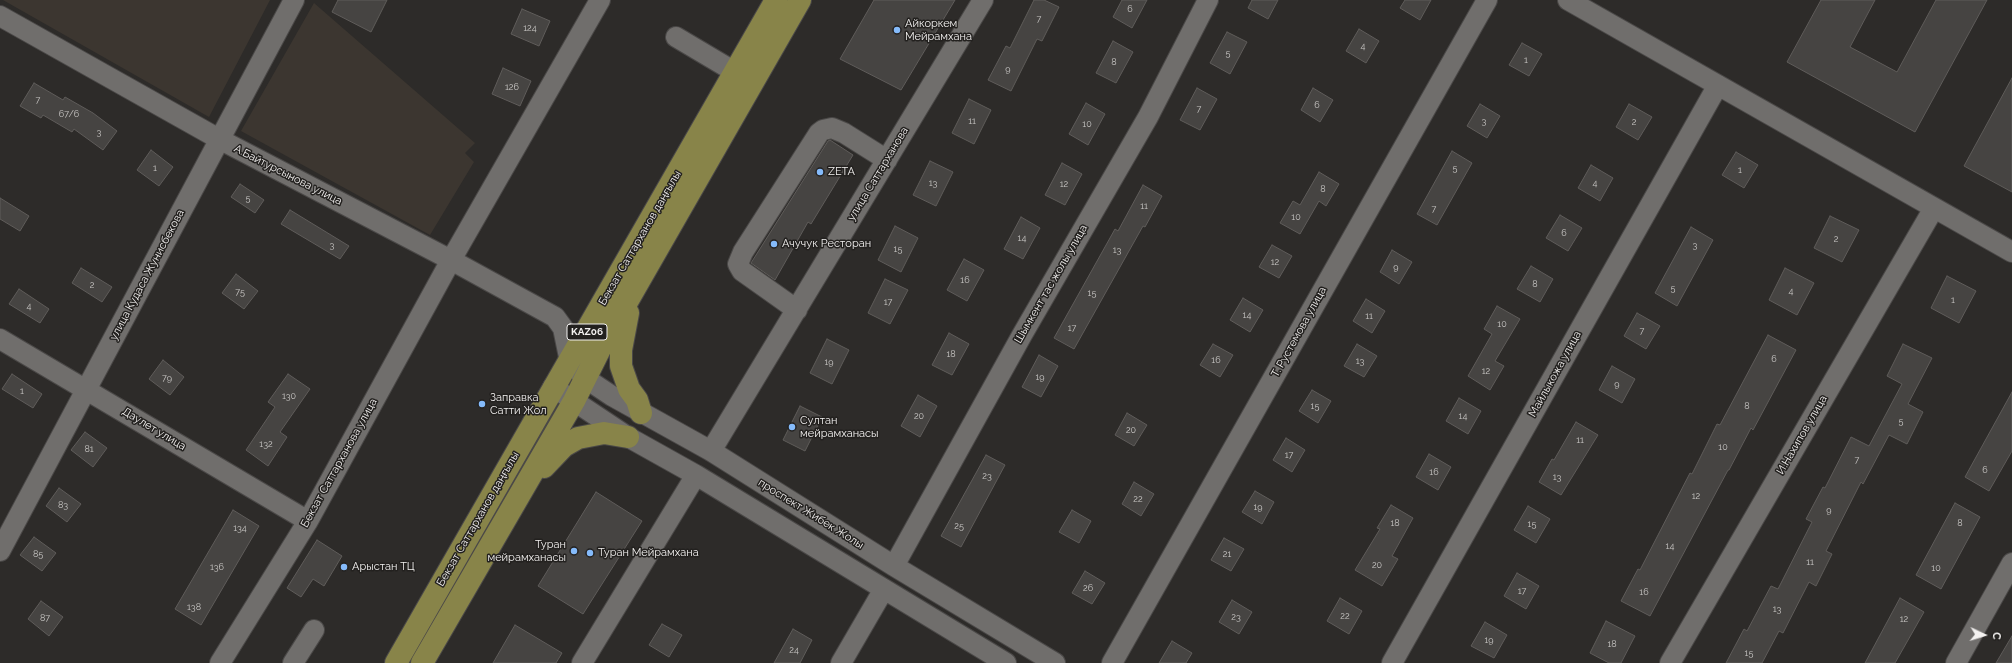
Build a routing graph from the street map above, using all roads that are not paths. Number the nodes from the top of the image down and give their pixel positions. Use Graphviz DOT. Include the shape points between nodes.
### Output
graph roads {
  1 [pos="294,0"];
  2 [pos="600,0"];
  3 [pos="776,0"];
  4 [pos="800,0"];
  5 [pos="983,0"];
  6 [pos="1208,0"];
  7 [pos="1487,0"];
  8 [pos="1568,0"];
  9 [pos="0,16"];
  10 [pos="676,37"];
  11 [pos="735,72"];
  12 [pos="1718,85"];
  13 [pos="219,139"];
  14 [pos="887,160"];
  15 [pos="1934,208"];
  16 [pos="2012,252"];
  17 [pos="451,260"];
  18 [pos="630,297"];
  19 [pos="797,310"];
  20 [pos="0,339"];
  21 [pos="570,362"];
  22 [pos="585,378"];
  23 [pos="553,387"];
  24 [pos="86,389"];
  25 [pos="574,401"];
  26 [pos="641,412"];
  27 [pos="628,437"];
  28 [pos="710,451"];
  29 [pos="696,475"];
  30 [pos="524,486"];
  31 [pos="490,499"];
  32 [pos="509,511"];
  33 [pos="308,521"];
  34 [pos="0,551"];
  35 [pos="2012,563"];
  36 [pos="894,566"];
  37 [pos="884,589"];
  38 [pos="314,630"];
  39 [pos="220,663"];
  40 [pos="293,663"];
  41 [pos="396,663"];
  42 [pos="422,663"];
  43 [pos="582,663"];
  44 [pos="841,663"];
  45 [pos="1006,663"];
  46 [pos="1055,663"];
  47 [pos="1112,663"];
  48 [pos="1392,663"];
  49 [pos="1670,663"];
  50 [pos="1956,663"];
  1 -- 13 [label="street, улица Кудаса Жунисбекова"];
  2 -- 17 [label="street, Бекзат Саттарханова улица"];
  3 -- 11 [label="main road, Бекзат Саттарханов даңғылы / KАZ06"];
  4 -- 18 [label="main road, Бекзат Саттарханов даңғылы / KАZ06"];
  5 -- 14 [label="street, улица Саттарханова"];
  6 -- 36 [label="street, Шымкент тас жолы улица" via="1148,117 1016,344"];
  7 -- 47 [label="street, Т. Рустемова улица"];
  8 -- 12 [label="street"];
  9 -- 13 [label="street, А.Байтурсынова улица"];
  10 -- 11 [label="street"];
  11 -- 21 [label="main road, Бекзат Саттарханов даңғылы / KАZ06"];
  12 -- 15 [label="street"];
  12 -- 48 [label="street, Майлыкожа улица"];
  13 -- 17 [label="street, А.Байтурсынова улица"];
  13 -- 24 [label="street, улица Кудаса Жунисбекова"];
  14 -- 19 [label="street, улица Саттарханова"];
  14 -- 19 [label="street" via="844,133 832,128 822,130 743,252 738,264 742,271"];
  15 -- 16 [label="street"];
  15 -- 49 [label="street, И.Нахипов улица"];
  17 -- 21 [label="street, А.Байтурсынова улица" via="555,317 563,328"];
  17 -- 33 [label="street, Бекзат Саттарханова улица"];
  18 -- 22 [label="main road, Бекзат Саттарханов даңғылы / KАZ06"];
  18 -- 26 [label="main road" via="621,350 621,366"];
  19 -- 28 [label="street, улица Саттарханова"];
  20 -- 24 [label="street, Даулет улица"];
  21 -- 22 [label="street, проспект Жибек Жолы"];
  21 -- 23 [label="main road, Бекзат Саттарханов даңғылы / KАZ06"];
  22 -- 25 [label="main road, Бекзат Саттарханов даңғылы / KАZ06"];
  22 -- 26 [label="street, проспект Жибек Жолы"];
  23 -- 25 [label="street"];
  23 -- 31 [label="main road, Бекзат Саттарханов даңғылы / KАZ06"];
  24 -- 33 [label="street, Даулет улица"];
  24 -- 34 [label="street, улица Кудаса Жунисбекова"];
  25 -- 27 [label="street"];
  25 -- 30 [label="main road, Бекзат Саттарханов даңғылы / KАZ06"];
  26 -- 28 [label="street, проспект Жибек Жолы"];
  27 -- 29 [label="street"];
  27 -- 30 [label="main road" via="604,433 578,438 564,446"];
  28 -- 36 [label="street, проспект Жибек Жолы"];
  29 -- 37 [label="street"];
  29 -- 43 [label="street"];
  30 -- 32 [label="main road, Бекзат Саттарханов даңғылы / KАZ06"];
  31 -- 32 [label="main road"];
  31 -- 41 [label="main road, Бекзат Саттарханов даңғылы / KАZ06"];
  32 -- 42 [label="main road, Бекзат Саттарханов даңғылы / KАZ06"];
  33 -- 39 [label="street, Бекзат Саттарханова улица"];
  35 -- 50 [label="street"];
  36 -- 46 [label="street, проспект Жибек Жолы"];
  37 -- 44 [label="street"];
  37 -- 45 [label="street"];
  38 -- 40 [label="street"];
}
